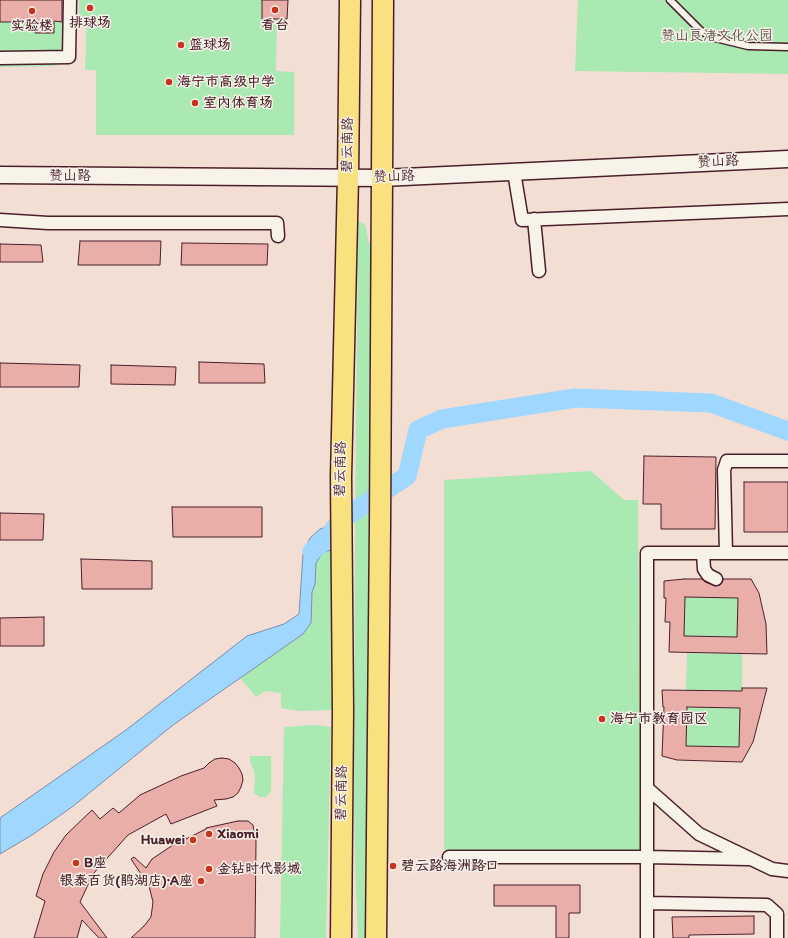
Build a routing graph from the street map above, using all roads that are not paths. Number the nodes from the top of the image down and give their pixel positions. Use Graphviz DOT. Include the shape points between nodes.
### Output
graph roads {
  1 [pos="70,0"];
  2 [pos="350,0"];
  3 [pos="383,0"];
  4 [pos="670,0"];
  5 [pos="788,47"];
  6 [pos="0,58"];
  7 [pos="788,159"];
  8 [pos="514,172"];
  9 [pos="0,175"];
  10 [pos="348,178"];
  11 [pos="382,178"];
  12 [pos="788,210"];
  13 [pos="0,220"];
  14 [pos="534,220"];
  15 [pos="278,236"];
  16 [pos="539,271"];
  17 [pos="788,461"];
  18 [pos="726,552"];
  19 [pos="703,553"];
  20 [pos="788,553"];
  21 [pos="716,579"];
  22 [pos="647,788"];
  23 [pos="449,857"];
  24 [pos="647,857"];
  25 [pos="752,860"];
  26 [pos="788,871"];
  27 [pos="647,903"];
  28 [pos="341,938"];
  29 [pos="376,938"];
  30 [pos="647,938"];
  31 [pos="777,938"];
  1 -- 6 [label="street" via="69,57"];
  2 -- 10 [label="main road, 碧云南路"];
  3 -- 11 [label="main road"];
  4 -- 5 [label="lane" via="701,31 715,38 748,46"];
  7 -- 8 [label="street, 赞山路"];
  8 -- 11 [label="street, 赞山路"];
  8 -- 14 [label="street" via="522,220"];
  9 -- 10 [label="street, 赞山路"];
  10 -- 11 [label="street, 赞山路"];
  10 -- 28 [label="main road, 碧云南路" via="341,477"];
  11 -- 29 [label="main road"];
  12 -- 14 [label="street"];
  13 -- 15 [label="street" via="48,223 277,223"];
  14 -- 16 [label="street"];
  17 -- 18 [label="street" via="727,461 724,470"];
  18 -- 19 [label="street"];
  18 -- 20 [label="street"];
  19 -- 21 [label="street" via="704,569 708,575"];
  19 -- 22 [label="street" via="647,553"];
  22 -- 24 [label="street"];
  22 -- 25 [label="street" via="699,834"];
  23 -- 24 [label="street"];
  24 -- 25 [label="street"];
  24 -- 27 [label="street"];
  25 -- 26 [label="street" via="772,869"];
  27 -- 30 [label="street"];
  27 -- 31 [label="street" via="767,905 777,914"];
}
